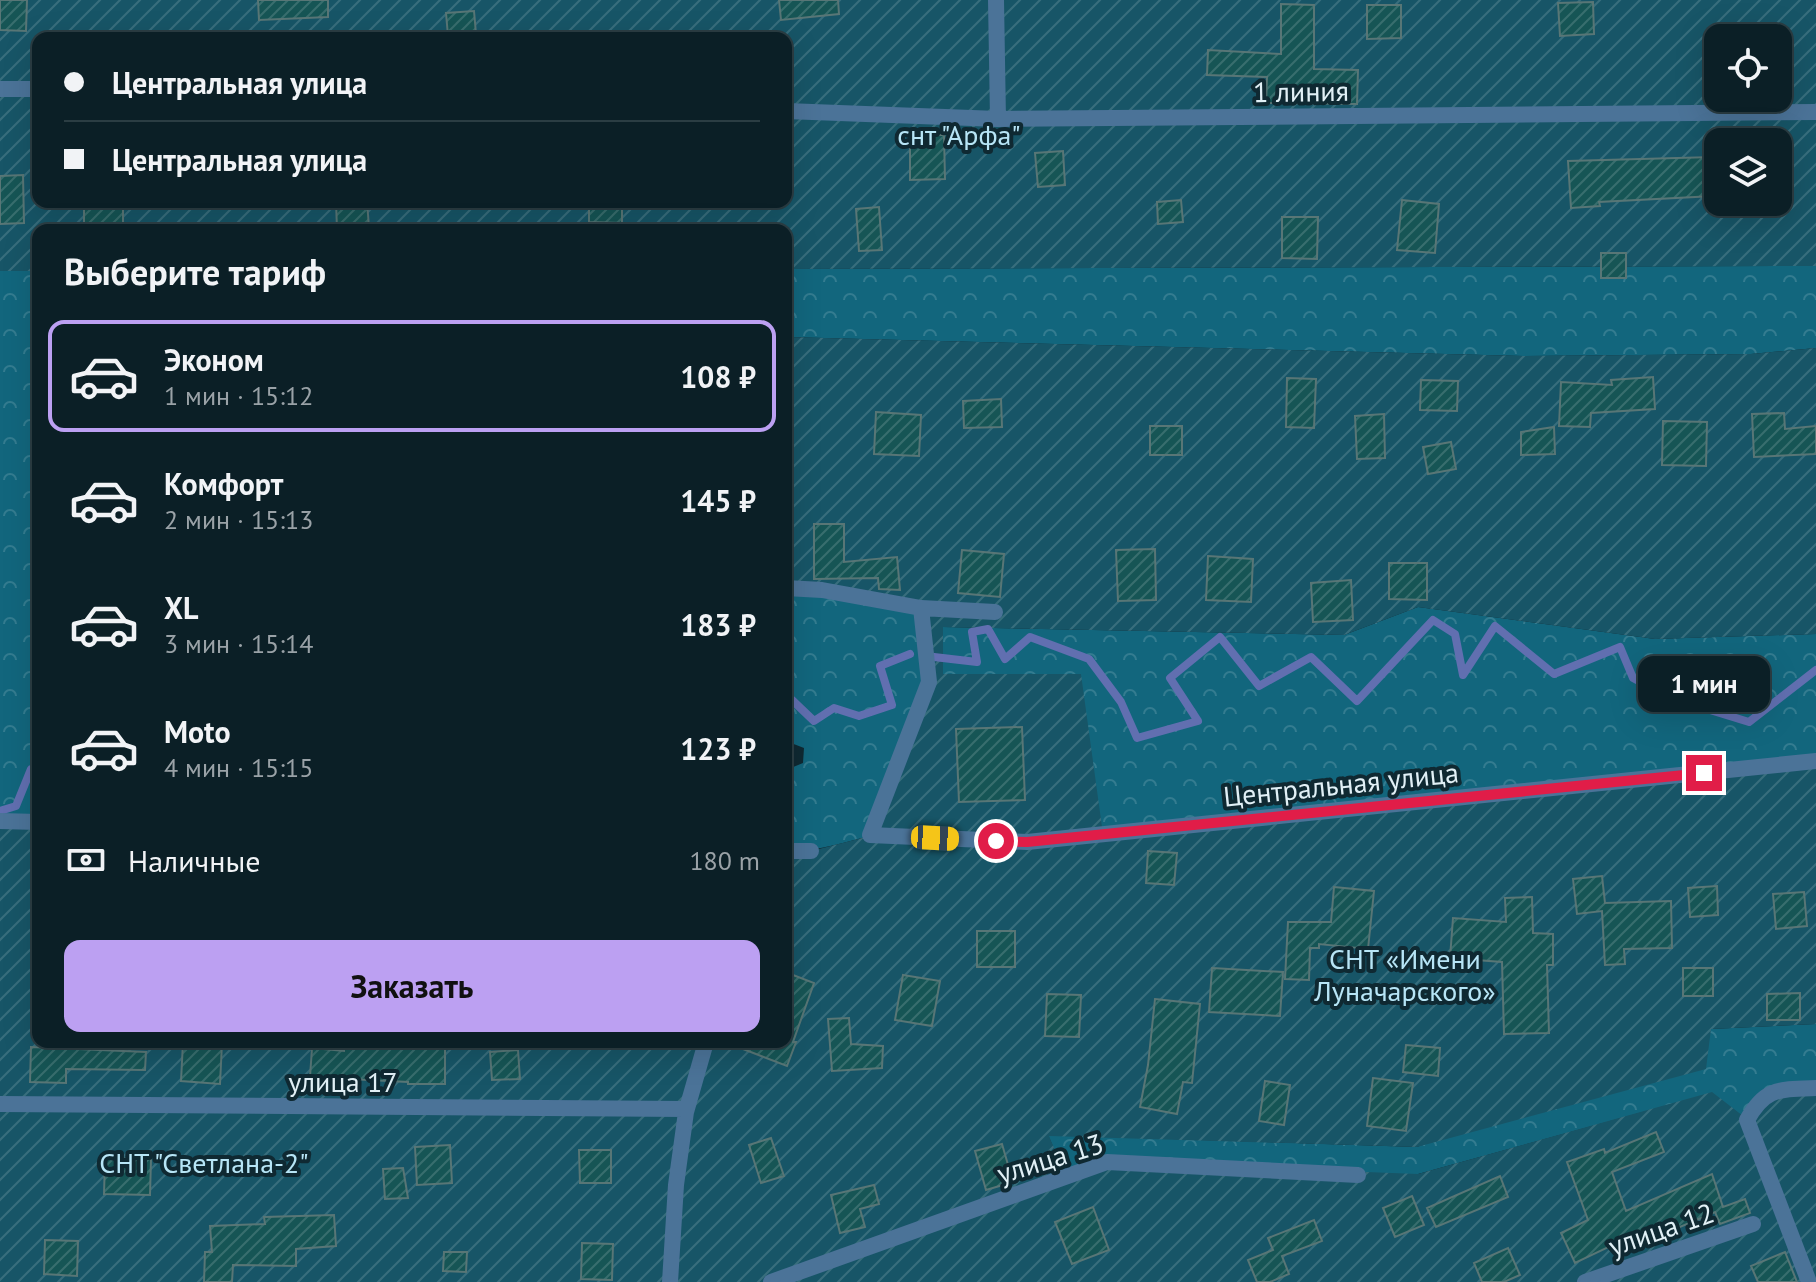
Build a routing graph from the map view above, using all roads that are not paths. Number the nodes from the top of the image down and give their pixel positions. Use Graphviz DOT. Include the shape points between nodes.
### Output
graph roads {
  1 [pos="996,0"];
  2 [pos="0,89"];
  3 [pos="32,89"];
  4 [pos="792,111"];
  5 [pos="1816,112"];
  6 [pos="998,119"];
  7 [pos="792,588"];
  8 [pos="921,608"];
  9 [pos="995,612"];
  10 [pos="1816,761"];
  11 [pos="0,821"];
  12 [pos="32,822"];
  13 [pos="792,851"];
  14 [pos="811,851"];
  15 [pos="704,1048"];
  16 [pos="1816,1088"];
  17 [pos="0,1104"];
  18 [pos="686,1109"];
  19 [pos="1358,1175"];
  20 [pos="1753,1224"];
  21 [pos="670,1282"];
  22 [pos="771,1282"];
  23 [pos="1585,1282"];
  24 [pos="1809,1282"];
  1 -- 6 [label="street"];
  2 -- 3 [label="street"];
  4 -- 6 [label="street, 1 линия"];
  5 -- 6 [label="street, 1 линия"];
  7 -- 8 [label="street"];
  8 -- 9 [label="street"];
  8 -- 10 [label="street, Центральная улица" via="929,682 870,835 1027,842"];
  11 -- 12 [label="street"];
  13 -- 14 [label="street"];
  15 -- 18 [label="street"];
  16 -- 24 [label="street" via="1777,1090 1758,1101 1747,1120"];
  17 -- 18 [label="street, улица 17"];
  18 -- 21 [label="street"];
  19 -- 22 [label="street, улица 13" via="1107,1162"];
  20 -- 23 [label="street, улица 12"];
}
